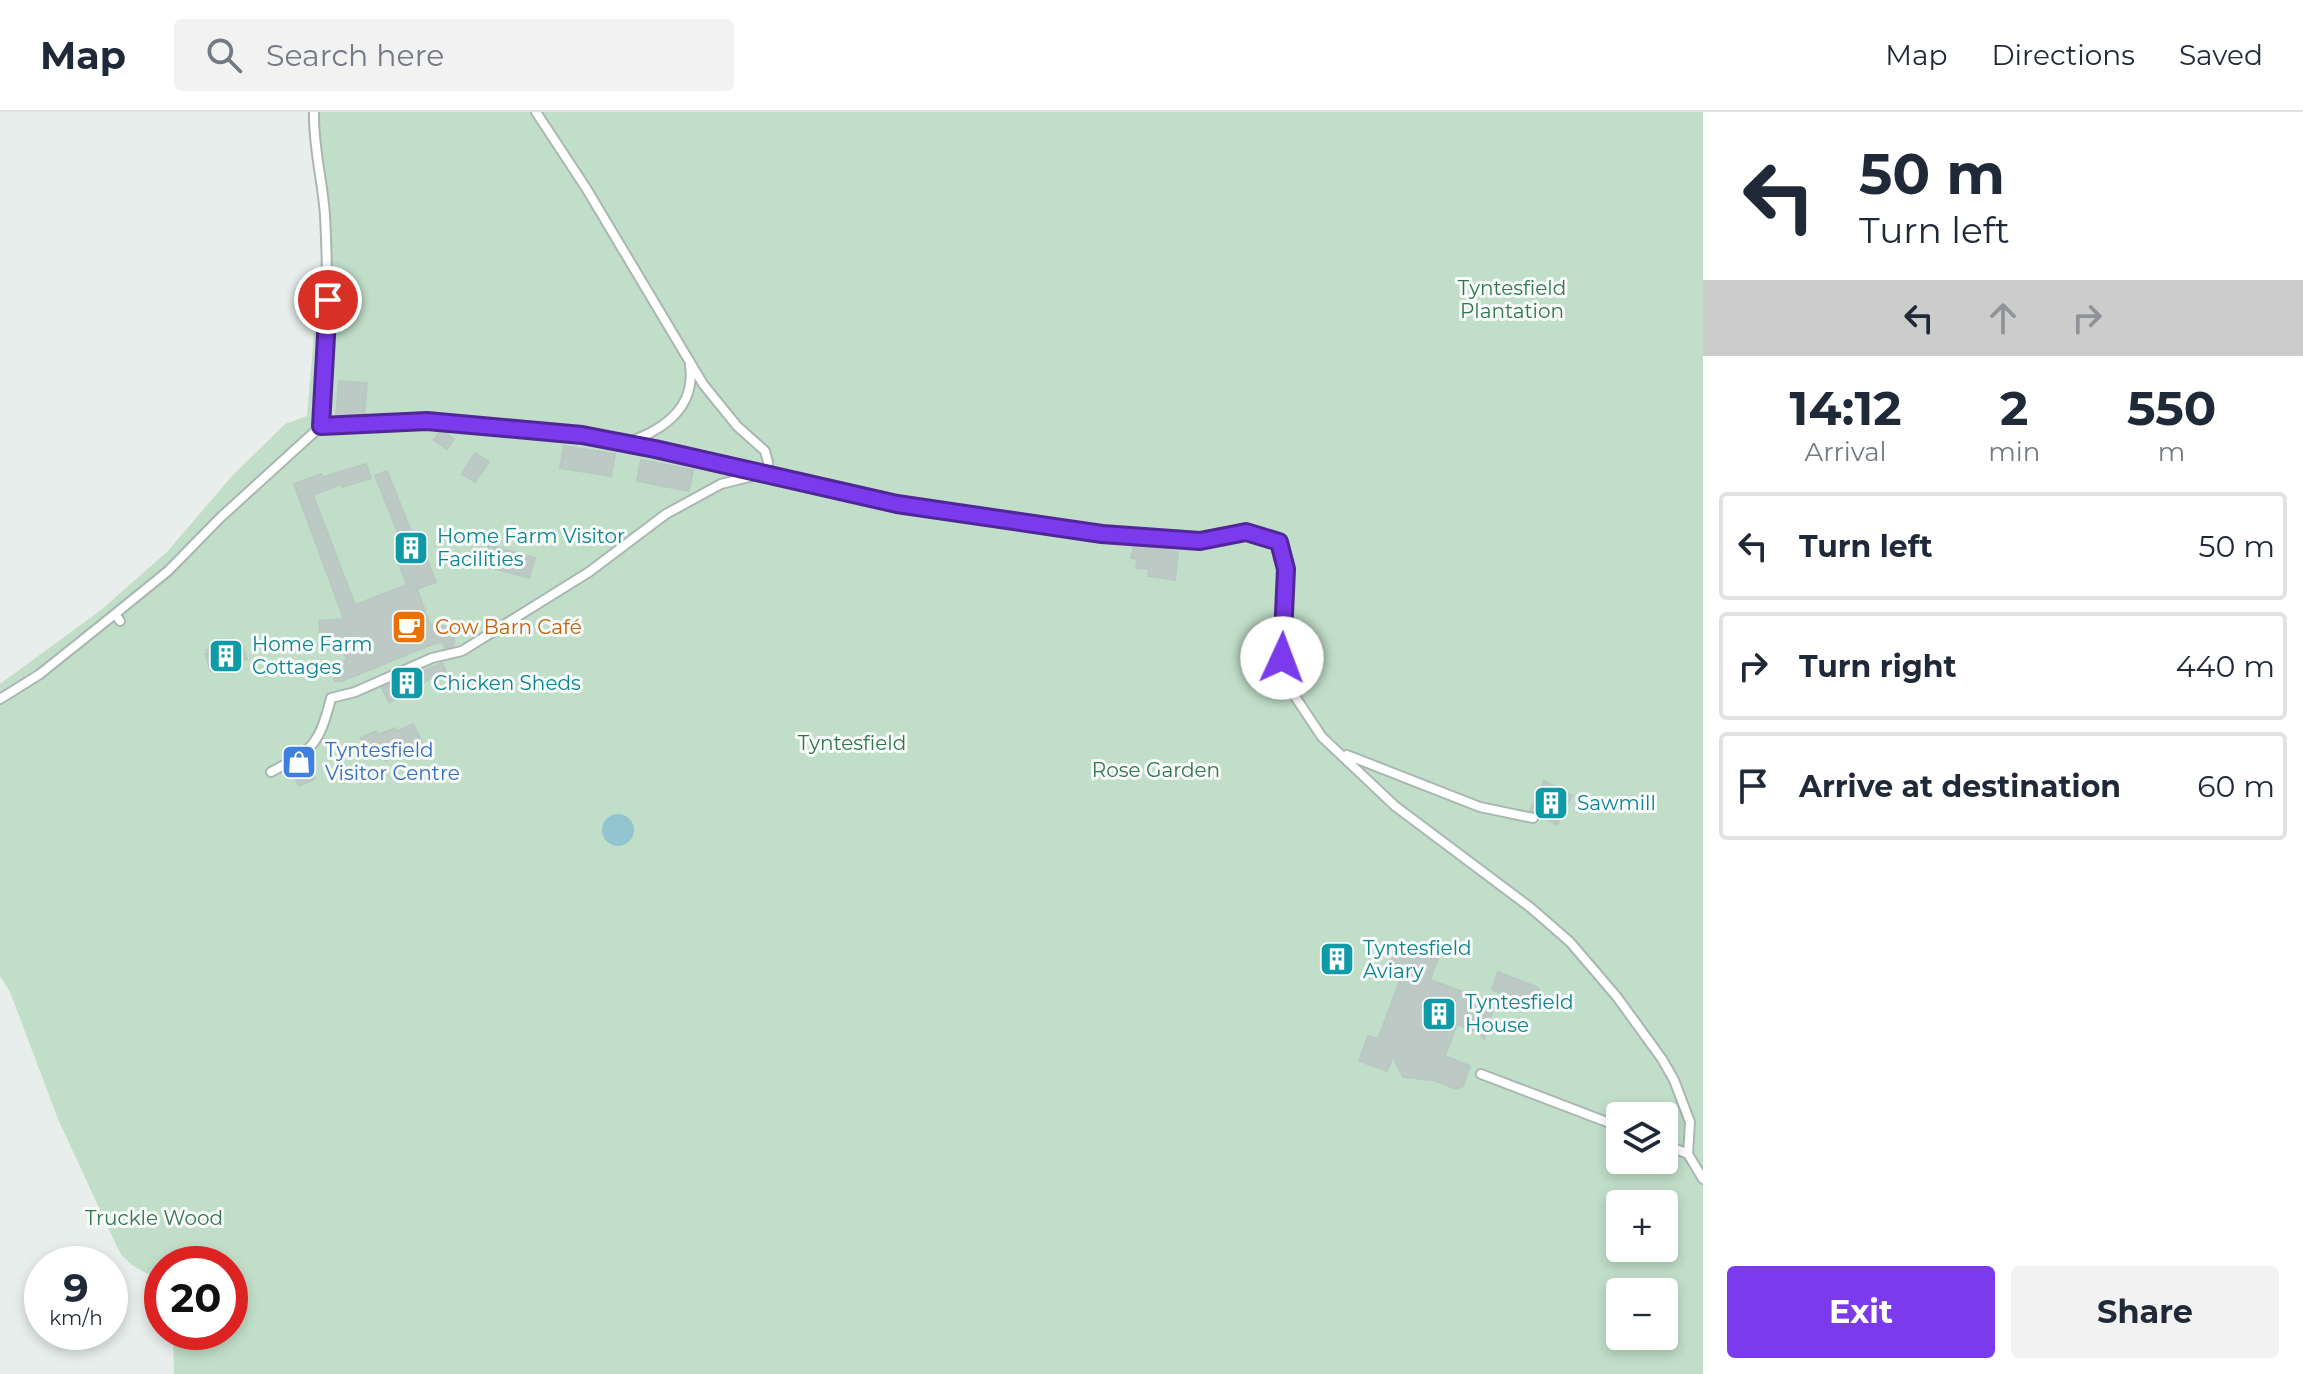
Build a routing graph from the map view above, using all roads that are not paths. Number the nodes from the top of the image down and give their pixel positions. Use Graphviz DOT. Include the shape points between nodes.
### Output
graph roads {
  1 [pos="314,112"];
  2 [pos="536,112"];
  3 [pos="690,362"];
  4 [pos="321,426"];
  5 [pos="627,443"];
  6 [pos="766,473"];
  7 [pos="0,699"];
  8 [pos="1343,753"];
  9 [pos="271,772"];
  10 [pos="1533,818"];
  11 [pos="1481,1074"];
  12 [pos="1606,1122"];
  13 [pos="1678,1150"];
  14 [pos="1688,1154"];
  15 [pos="1703,1179"];
  1 -- 4 [label="lane" via="328,273"];
  2 -- 3 [label="lane"];
  3 -- 5 [label="lane" via="691,386 674,418"];
  3 -- 6 [label="lane" via="737,426 765,451"];
  4 -- 5 [label="lane" via="427,421"];
  4 -- 7 [label="lane" via="118,617"];
  5 -- 6 [label="lane"];
  6 -- 8 [label="lane" via="897,504 1102,534 1200,541 1246,532 1279,542 1286,569 1283,672 1322,737"];
  6 -- 9 [label="lane" via="721,484 666,514 589,572 462,651 331,698 316,742"];
  8 -- 10 [label="lane" via="1480,807"];
  8 -- 14 [label="lane" via="1395,806 1531,908 1579,951 1674,1080 1690,1122"];
  11 -- 12 [label="lane"];
  13 -- 14 [label="lane"];
  14 -- 15 [label="lane"];
}
